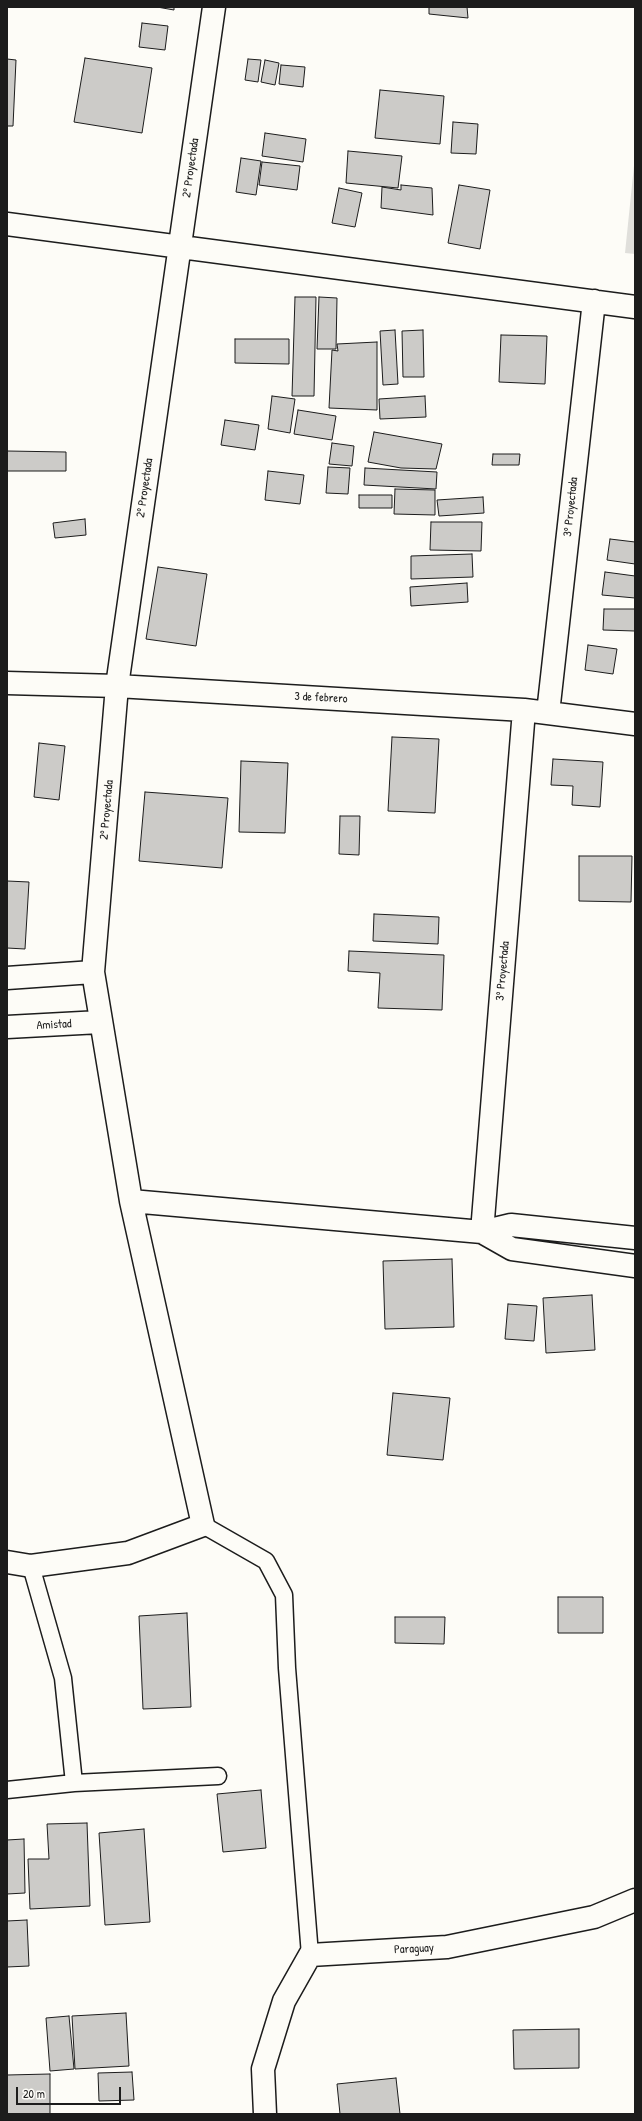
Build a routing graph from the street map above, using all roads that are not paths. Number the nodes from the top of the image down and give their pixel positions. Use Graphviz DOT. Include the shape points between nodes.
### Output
graph roads {
  1 [pos="214,7"];
  2 [pos="7,224"];
  3 [pos="179,246"];
  4 [pos="594,301"];
  5 [pos="635,307"];
  6 [pos="7,683"];
  7 [pos="117,686"];
  8 [pos="524,710"];
  9 [pos="548,713"];
  10 [pos="635,724"];
  11 [pos="93,972"];
  12 [pos="7,978"];
  13 [pos="100,1022"];
  14 [pos="7,1027"];
  15 [pos="131,1201"];
  16 [pos="482,1232"];
  17 [pos="635,1238"];
  18 [pos="635,1266"];
  19 [pos="203,1525"];
  20 [pos="7,1562"];
  21 [pos="31,1566"];
  22 [pos="218,1776"];
  23 [pos="74,1783"];
  24 [pos="7,1790"];
  25 [pos="635,1900"];
  26 [pos="310,1955"];
  27 [pos="265,2114"];
  1 -- 3 [label="street, 2º Proyectada"];
  2 -- 3 [label="street"];
  3 -- 4 [label="street"];
  3 -- 7 [label="street, 2º Proyectada"];
  4 -- 5 [label="street"];
  4 -- 9 [label="street, 3º Proyectada"];
  6 -- 7 [label="street, 3 de febrero"];
  7 -- 8 [label="street, 3 de febrero"];
  7 -- 11 [label="street, 2º Proyectada"];
  8 -- 9 [label="street, 3 de febrero"];
  8 -- 16 [label="street, 3º Proyectada"];
  9 -- 10 [label="street, 3 de febrero"];
  11 -- 12 [label="street"];
  11 -- 13 [label="street, 2º Proyectada"];
  13 -- 14 [label="street, Amistad"];
  13 -- 15 [label="street, 2º Proyectada"];
  15 -- 16 [label="street"];
  15 -- 19 [label="street, 2º Proyectada"];
  16 -- 17 [label="street" via="511,1225"];
  16 -- 18 [label="street" via="512,1248"];
  19 -- 21 [label="street" via="128,1552"];
  19 -- 26 [label="lane" via="266,1561 284,1595 287,1668"];
  20 -- 21 [label="street"];
  21 -- 23 [label="lane" via="63,1678"];
  22 -- 23 [label="lane"];
  23 -- 24 [label="lane"];
  25 -- 26 [label="street, Paraguay" via="594,1917 447,1947"];
  26 -- 27 [label="street" via="284,2001 263,2069"];
}
